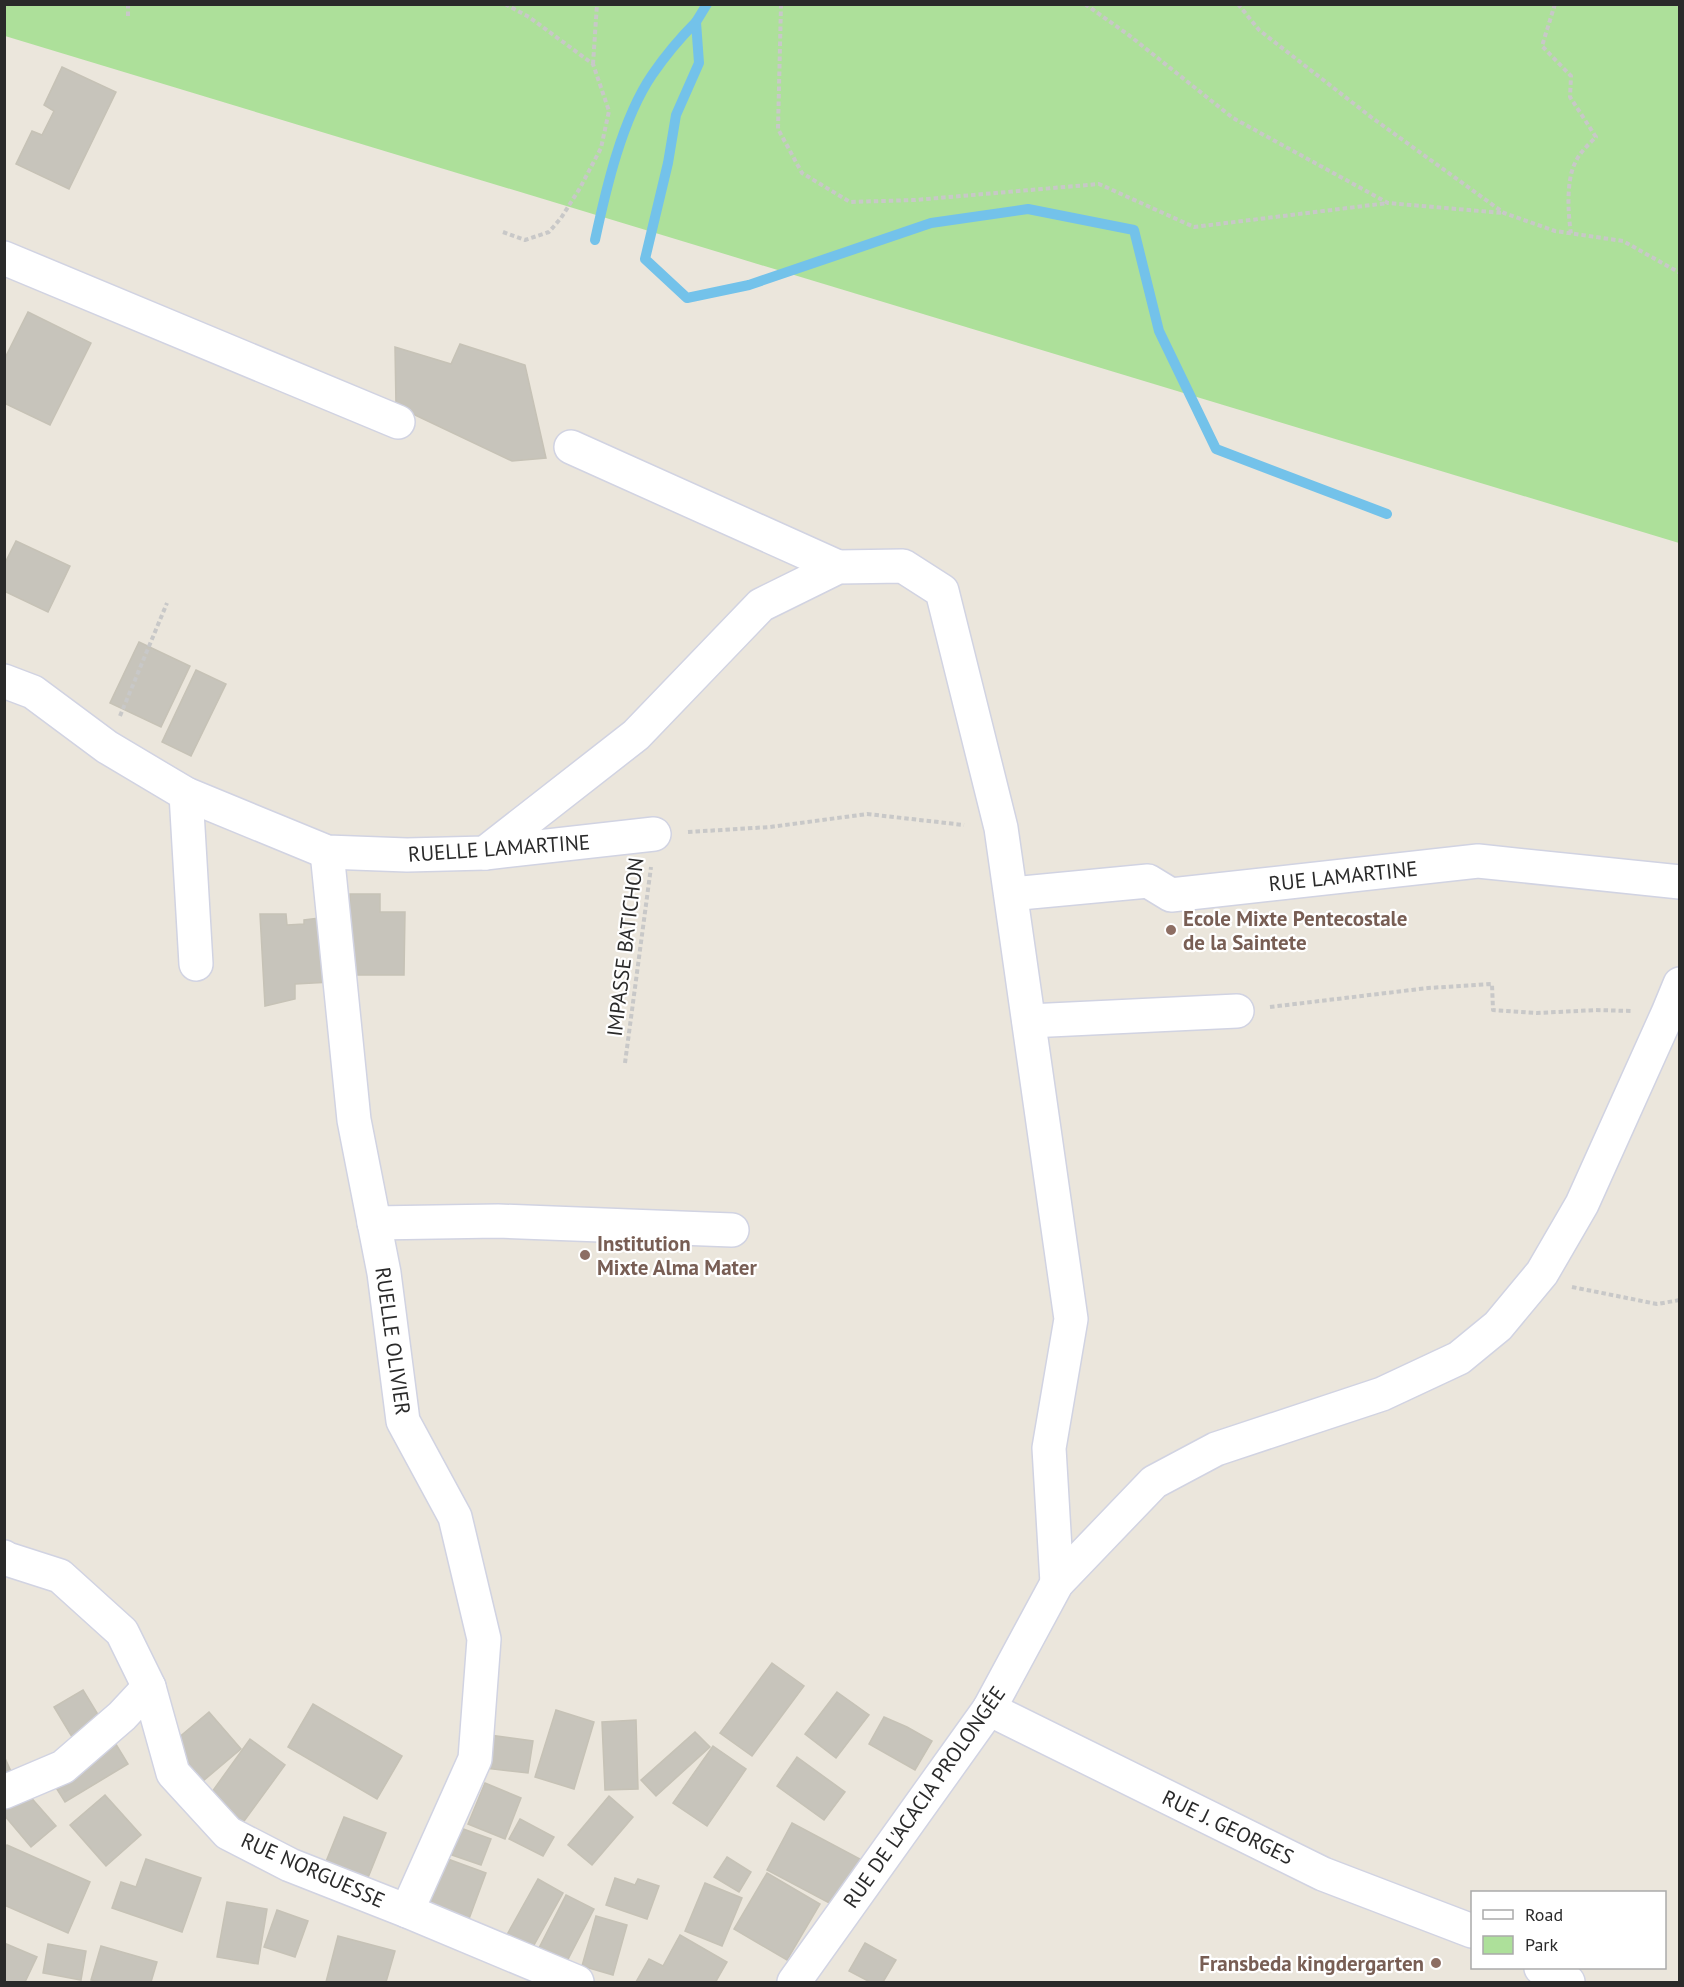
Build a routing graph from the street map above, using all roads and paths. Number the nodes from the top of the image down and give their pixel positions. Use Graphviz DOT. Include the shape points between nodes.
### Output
graph roads {
  1 [pos="128,4"];
  2 [pos="505,4"];
  3 [pos="597,4"];
  4 [pos="781,4"];
  5 [pos="1085,4"];
  6 [pos="1238,4"];
  7 [pos="1555,4"];
  8 [pos="128,20"];
  9 [pos="593,64"];
  10 [pos="1388,203"];
  11 [pos="1504,213"];
  12 [pos="503,232"];
  13 [pos="1571,234"];
  14 [pos="4,258"];
  15 [pos="1680,273"];
  16 [pos="399,422"];
  17 [pos="571,447"];
  18 [pos="838,567"];
  19 [pos="167,603"];
  20 [pos="4,681"];
  21 [pos="107,747"];
  22 [pos="186,794"];
  23 [pos="1001,828"];
  24 [pos="654,834"];
  25 [pos="327,852"];
  26 [pos="485,853"];
  27 [pos="1680,882"];
  28 [pos="1011,894"];
  29 [pos="196,964"];
  30 [pos="1674,998"];
  31 [pos="1238,1011"];
  32 [pos="1029,1021"];
  33 [pos="625,1063"];
  34 [pos="374,1223"];
  35 [pos="732,1230"];
  36 [pos="1542,1273"];
  37 [pos="1680,1300"];
  38 [pos="4,1557"];
  39 [pos="1057,1583"];
  40 [pos="149,1688"];
  41 [pos="989,1709"];
  42 [pos="4,1792"];
  43 [pos="407,1911"];
  44 [pos="1471,1930"];
  45 [pos="1543,1969"];
  46 [pos="577,1983"];
  47 [pos="794,1983"];
  48 [pos="1568,1983"];
  1 -- 8 [label="path"];
  2 -- 9 [label="path"];
  3 -- 9 [label="path"];
  4 -- 10 [label="path" via="778,129 802,173 850,202 1099,184 1194,227"];
  5 -- 10 [label="path" via="1233,118"];
  6 -- 11 [label="path" via="1259,30"];
  7 -- 13 [label="path" via="1542,46 1571,76 1570,96 1596,136 1574,164 1568,211"];
  9 -- 12 [label="path" via="609,111 601,148 580,188 549,232 525,240"];
  10 -- 11 [label="path"];
  11 -- 13 [label="path"];
  13 -- 15 [label="path" via="1623,241"];
  14 -- 16 [label="street"];
  17 -- 18 [label="street"];
  18 -- 23 [label="street" via="903,566 942,591"];
  18 -- 26 [label="street" via="761,605 636,735"];
  19 -- 21 [label="path"];
  20 -- 21 [label="street, RUELLE LAMARTINE" via="33,692"];
  21 -- 22 [label="street, RUELLE LAMARTINE"];
  22 -- 25 [label="street, RUELLE LAMARTINE"];
  22 -- 29 [label="street"];
  23 -- 24 [label="path" via="867,814 770,827"];
  23 -- 28 [label="street"];
  24 -- 26 [label="street, RUELLE LAMARTINE"];
  24 -- 33 [label="path, IMPASSE BATICHON"];
  25 -- 26 [label="street, RUELLE LAMARTINE"];
  25 -- 34 [label="street, RUELLE OLIVIER" via="354,1120"];
  27 -- 28 [label="street, RUE LAMARTINE" via="1478,861 1171,895 1148,881"];
  28 -- 32 [label="street"];
  30 -- 31 [label="path" via="1596,1010 1493,1010 1492,984"];
  30 -- 36 [label="street, RUE DE L'ACACIA PROLONGÉE" via="1582,1204"];
  31 -- 32 [label="street"];
  32 -- 39 [label="street" via="1071,1318 1049,1448"];
  34 -- 35 [label="street" via="498,1221"];
  34 -- 43 [label="street, RUELLE OLIVIER" via="403,1422 455,1517 484,1639 475,1759"];
  36 -- 37 [label="path" via="1572,1287 1657,1304"];
  36 -- 39 [label="street, RUE DE L'ACACIA PROLONGÉE" via="1498,1326 1459,1358 1382,1394 1216,1449 1154,1482"];
  38 -- 40 [label="street, RUE NORGUESSE" via="60,1576 122,1632"];
  39 -- 41 [label="street, RUE DE L'ACACIA PROLONGÉE"];
  40 -- 42 [label="street" via="63,1767"];
  40 -- 43 [label="street, RUE NORGUESSE" via="173,1773 228,1833 290,1864"];
  41 -- 44 [label="street, RUE J. GEORGES" via="1323,1874"];
  41 -- 47 [label="street, RUE DE L'ACACIA PROLONGÉE"];
  43 -- 46 [label="street, RUE NORGUESSE"];
  45 -- 48 [label="street"];
}
